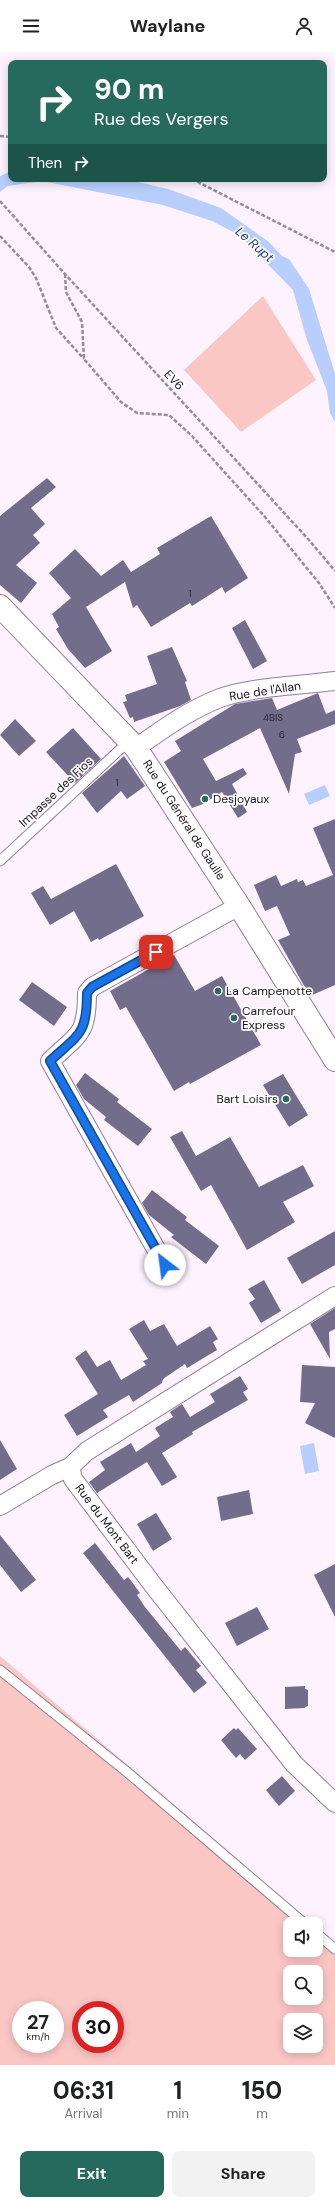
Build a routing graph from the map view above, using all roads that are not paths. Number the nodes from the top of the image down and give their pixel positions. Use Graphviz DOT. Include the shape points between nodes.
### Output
graph roads {
  1 [pos="0,606"];
  2 [pos="335,681"];
  3 [pos="133,744"];
  4 [pos="0,861"];
  5 [pos="239,906"];
  6 [pos="335,1060"];
  7 [pos="165,1265"];
  8 [pos="335,1296"];
  9 [pos="70,1467"];
  10 [pos="0,1506"];
  11 [pos="0,1670"];
  12 [pos="335,1803"];
  13 [pos="297,1917"];
  14 [pos="323,1939"];
  15 [pos="335,1949"];
  1 -- 3 [label="main road, Rue du Général de Gaulle"];
  2 -- 3 [label="street, Rue de l'Allan" via="244,692 220,698"];
  3 -- 4 [label="lane, Impasse des Fios"];
  3 -- 5 [label="main road, Rue du Général de Gaulle"];
  5 -- 6 [label="main road, Rue du Général de Gaulle"];
  5 -- 7 [label="street" via="92,987 87,993 86,1020 81,1033 50,1061"];
  8 -- 9 [label="street" via="87,1451"];
  9 -- 10 [label="street" via="52,1474"];
  9 -- 12 [label="street, Rue du Mont Bart" via="73,1479 182,1622 294,1764"];
  11 -- 13 [label="lane" via="127,1772"];
  14 -- 15 [label="lane"];
}
